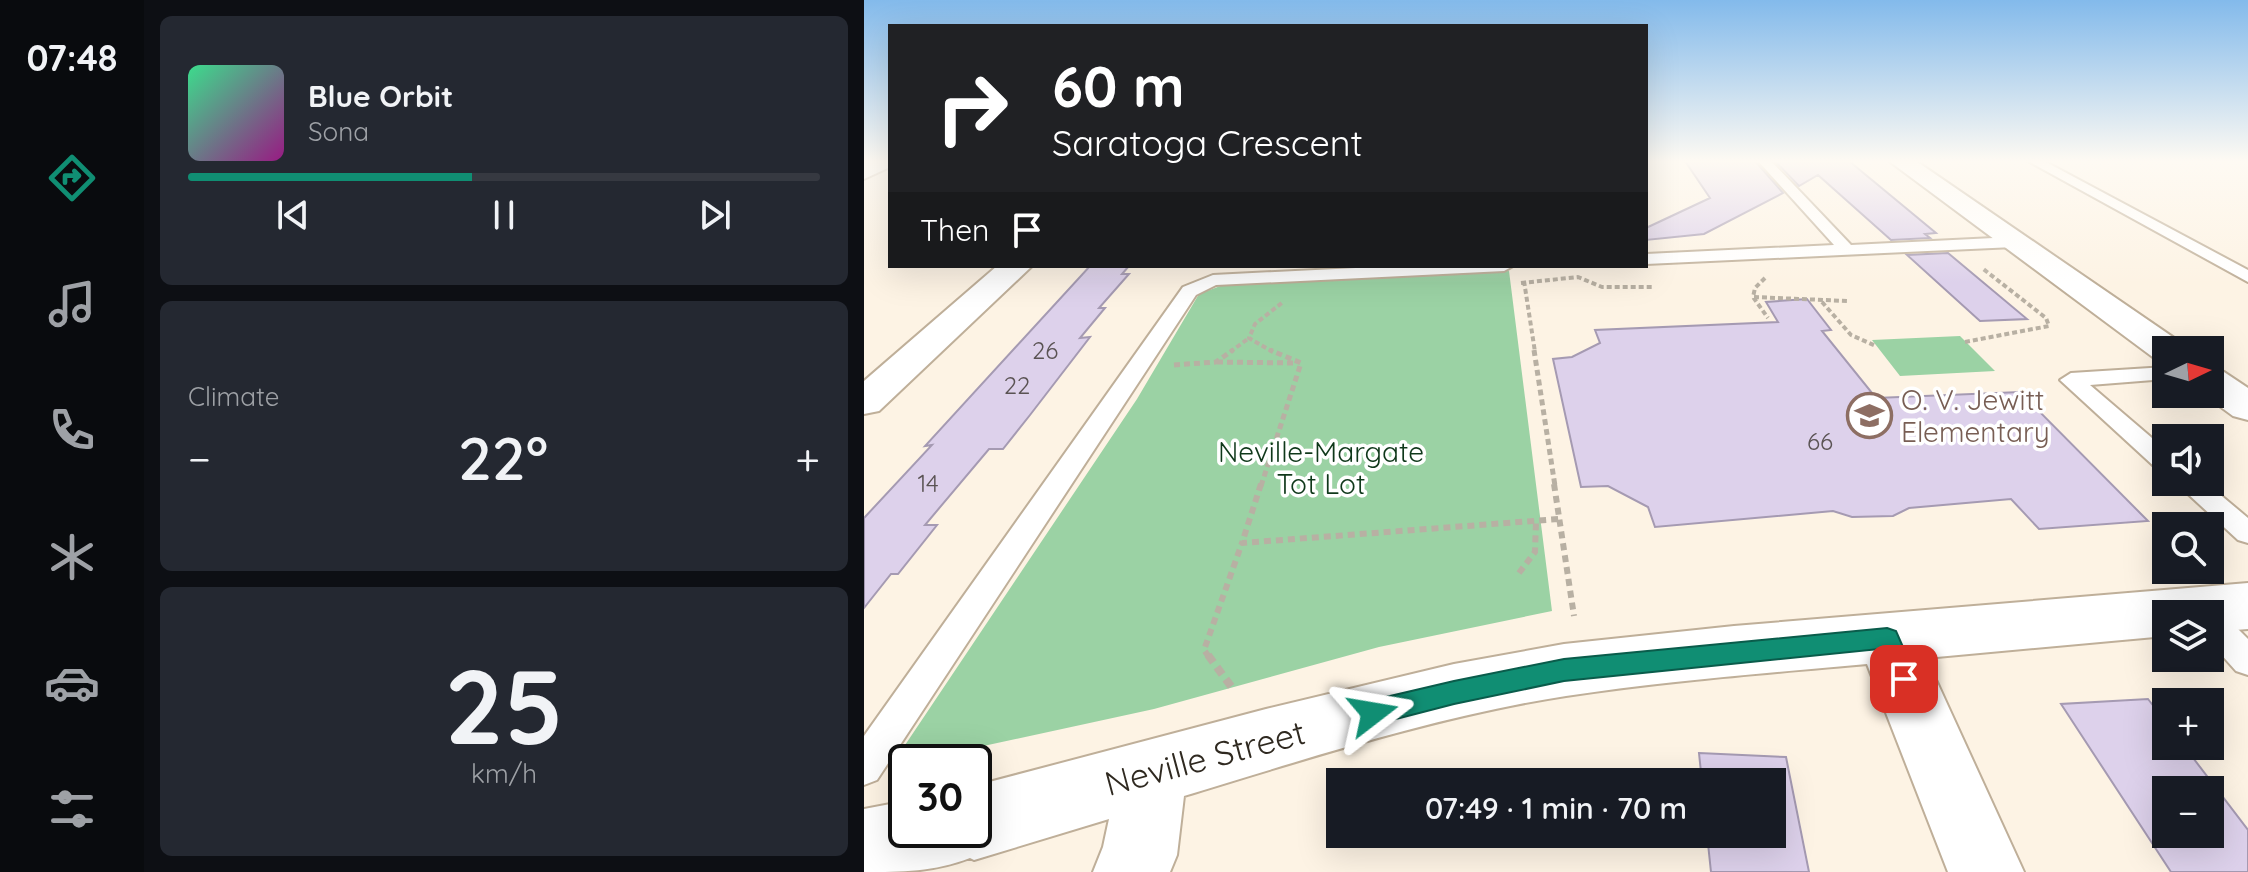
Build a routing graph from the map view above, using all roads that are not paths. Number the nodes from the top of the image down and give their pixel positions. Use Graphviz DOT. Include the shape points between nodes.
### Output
graph roads {
  1 [pos="1802,202"];
  2 [pos="1957,202"];
  3 [pos="2109,202"];
  4 [pos="2014,242"];
  5 [pos="1847,250"];
  6 [pos="1648,259"];
  7 [pos="1014,268"];
  8 [pos="1513,270"];
  9 [pos="2248,277"];
  10 [pos="2152,339"];
  11 [pos="2152,374"];
  12 [pos="2224,390"];
  13 [pos="864,402"];
  14 [pos="2248,407"];
  15 [pos="2152,451"];
  16 [pos="2204,496"];
  17 [pos="2248,533"];
  18 [pos="2152,618"];
  19 [pos="2224,626"];
  20 [pos="1887,638"];
  21 [pos="2248,661"];
  22 [pos="864,767"];
  23 [pos="1153,771"];
  24 [pos="992,818"];
  25 [pos="888,841"];
  26 [pos="864,846"];
  27 [pos="1131,872"];
  28 [pos="1986,872"];
  1 -- 5 [label="lane"];
  2 -- 4 [label="street"];
  3 -- 9 [label="lane"];
  4 -- 5 [label="lane"];
  4 -- 10 [label="street"];
  5 -- 6 [label="lane"];
  7 -- 13 [label="street"];
  8 -- 22 [label="lane" via="1213,280 1189,291"];
  11 -- 15 [label="lane" via="2071,380"];
  12 -- 14 [label="street"];
  16 -- 17 [label="lane"];
  18 -- 20 [label="street, Neville Street"];
  19 -- 21 [label="lane"];
  20 -- 23 [label="street, Neville Street" via="1564,670 1454,692"];
  20 -- 28 [label="street"];
  23 -- 24 [label="street, Neville Street"];
  23 -- 27 [label="street" via="1139,855"];
  25 -- 26 [label="street"];
}
